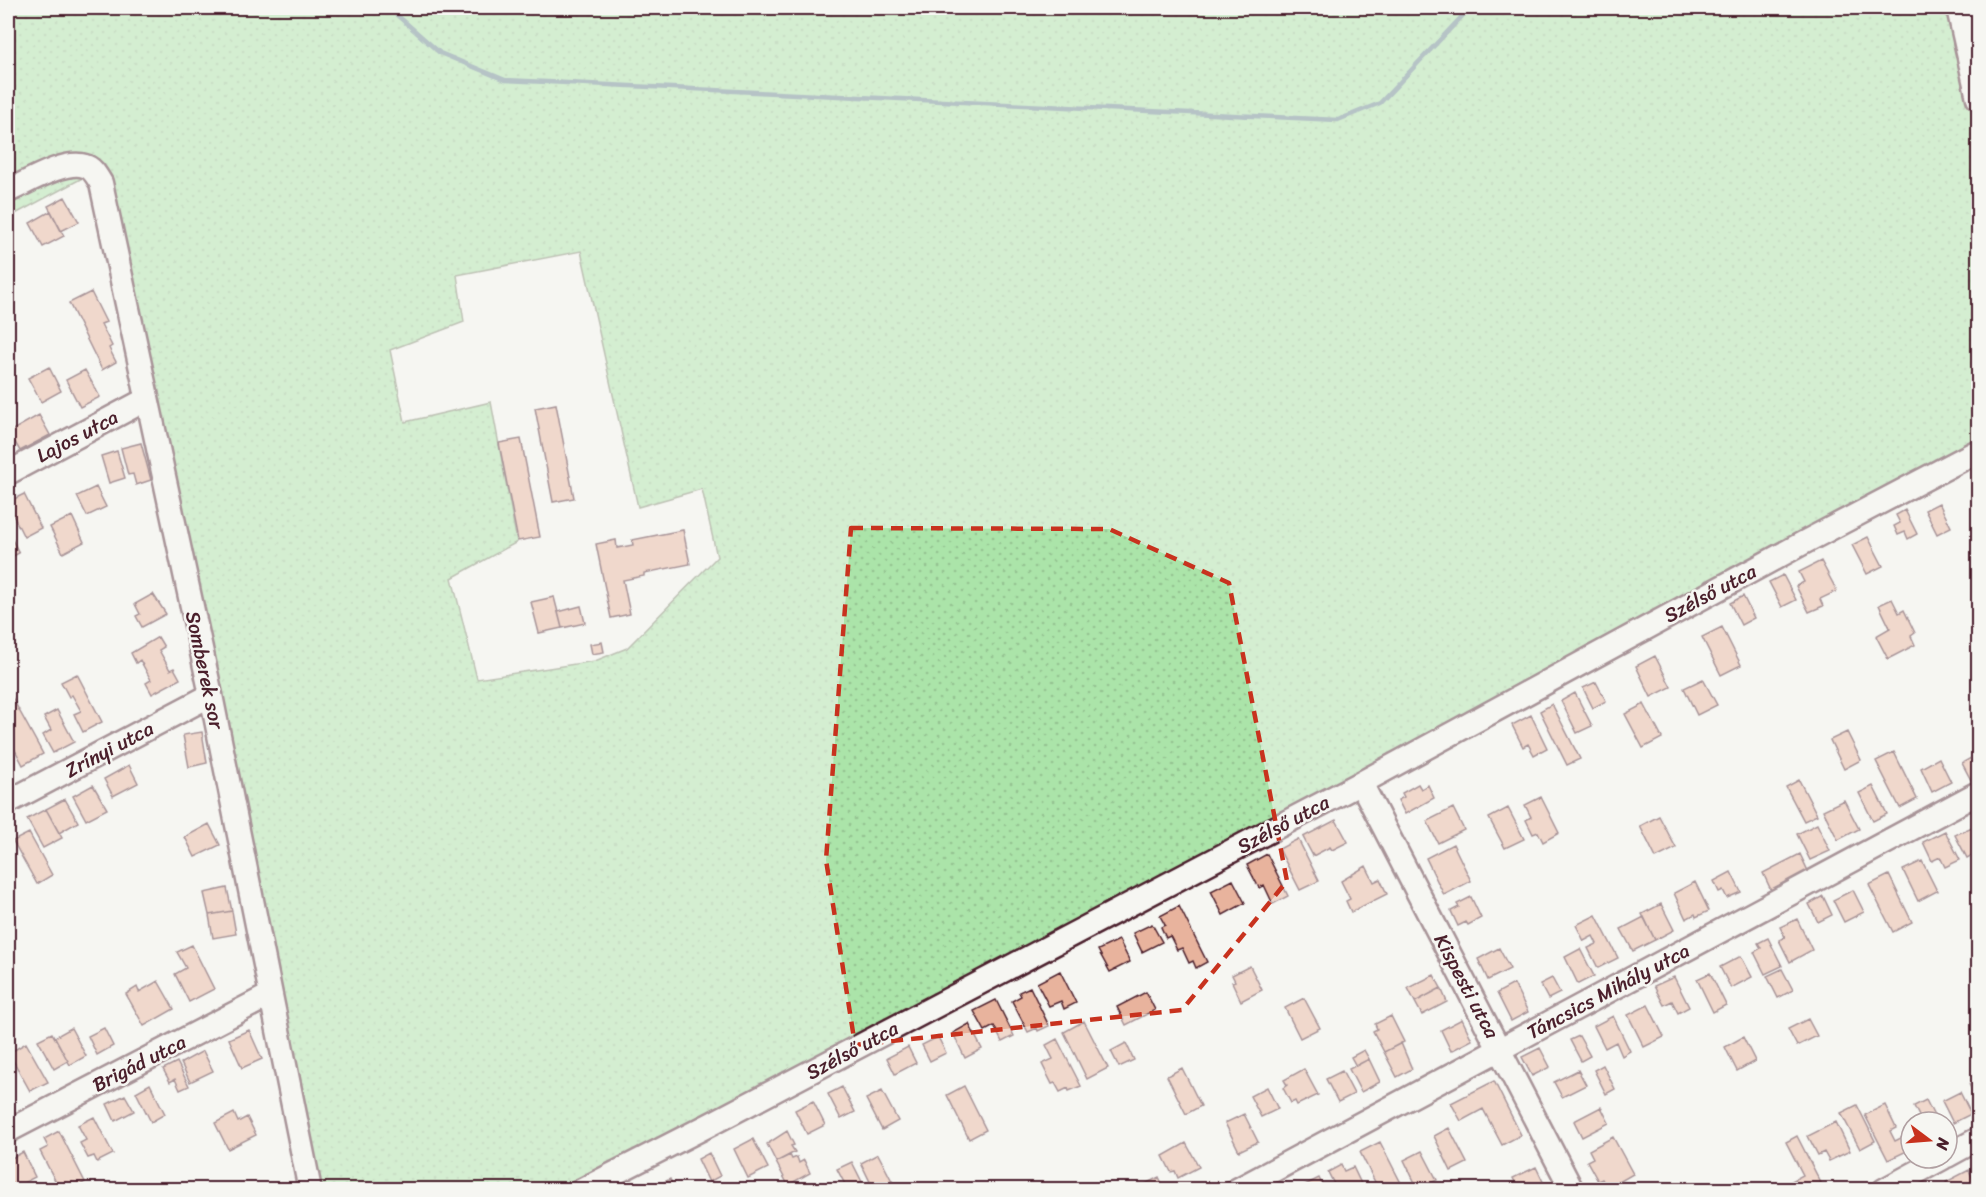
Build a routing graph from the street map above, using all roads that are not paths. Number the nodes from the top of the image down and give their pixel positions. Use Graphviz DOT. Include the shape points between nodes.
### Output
graph roads {
  1 [pos="1958,8"];
  2 [pos="1978,98"];
  3 [pos="8,191"];
  4 [pos="147,399"];
  5 [pos="1978,451"];
  6 [pos="8,473"];
  7 [pos="211,695"];
  8 [pos="1361,783"];
  9 [pos="1978,793"];
  10 [pos="8,802"];
  11 [pos="270,995"];
  12 [pos="1500,1049"];
  13 [pos="8,1131"];
  14 [pos="1978,1139"];
  15 [pos="1959,1149"];
  16 [pos="1921,1170"];
  17 [pos="616,1182"];
  18 [pos="310,1190"];
  19 [pos="582,1190"];
  20 [pos="1237,1190"];
  21 [pos="1572,1190"];
  22 [pos="1884,1190"];
  1 -- 2 [label="street"];
  3 -- 4 [label="street, Somberek sor" via="70,164 93,171 101,183"];
  4 -- 6 [label="street, Lajos utca"];
  4 -- 7 [label="street, Somberek sor"];
  5 -- 8 [label="street, Szélső utca"];
  7 -- 10 [label="street, Zrínyi utca"];
  7 -- 11 [label="street, Somberek sor"];
  8 -- 12 [label="street, Kispesti utca"];
  8 -- 17 [label="street, Szélső utca" via="741,1109"];
  9 -- 12 [label="street, Táncsics Mihály utca"];
  11 -- 13 [label="street, Brigád utca"];
  11 -- 18 [label="street, Somberek sor"];
  12 -- 20 [label="street, Táncsics Mihály utca"];
  12 -- 21 [label="street, Kispesti utca"];
  14 -- 15 [label="street"];
  16 -- 22 [label="street"];
  17 -- 19 [label="street, Szélső utca"];
}
